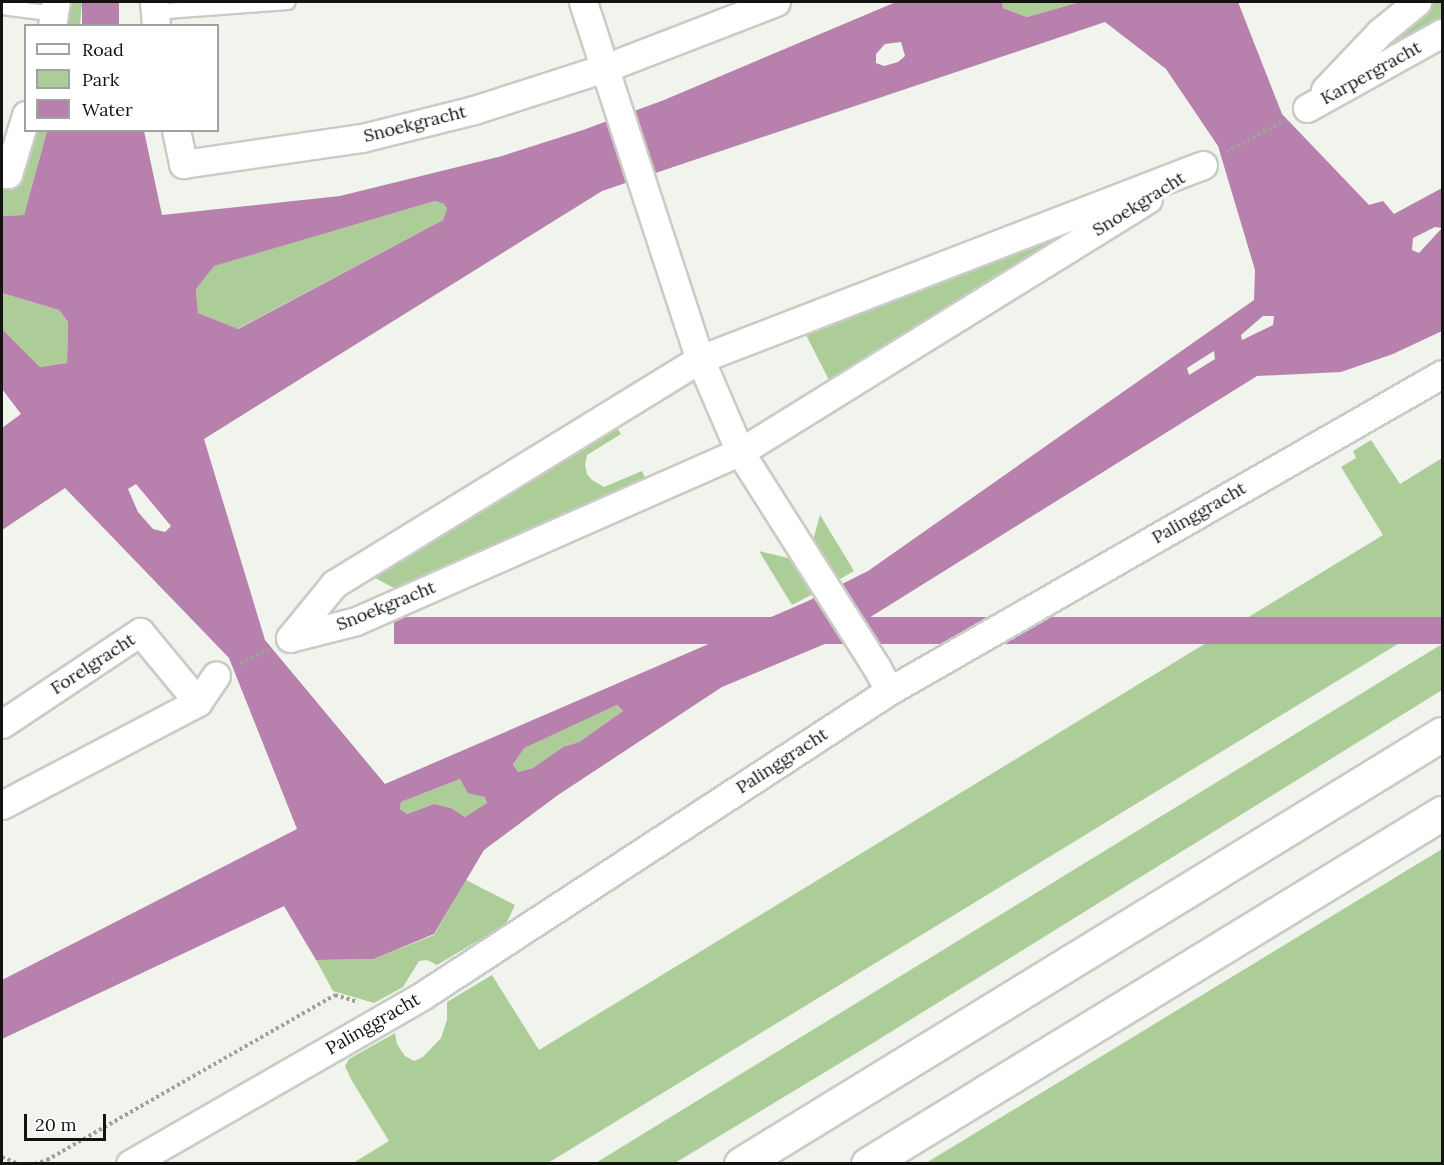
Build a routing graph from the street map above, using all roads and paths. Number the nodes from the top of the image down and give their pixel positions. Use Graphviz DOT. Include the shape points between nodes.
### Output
graph roads {
  1 [pos="288,2"];
  2 [pos="583,2"];
  3 [pos="776,2"];
  4 [pos="1417,2"];
  5 [pos="2,7"];
  6 [pos="154,13"];
  7 [pos="54,14"];
  8 [pos="1443,33"];
  9 [pos="608,78"];
  10 [pos="1307,108"];
  11 [pos="24,122"];
  12 [pos="176,132"];
  13 [pos="1203,165"];
  14 [pos="2,174"];
  15 [pos="700,359"];
  16 [pos="1443,374"];
  17 [pos="740,452"];
  18 [pos="290,638"];
  19 [pos="216,675"];
  20 [pos="883,679"];
  21 [pos="198,702"];
  22 [pos="2,724"];
  23 [pos="1443,734"];
  24 [pos="2,805"];
  25 [pos="1443,813"];
  26 [pos="394,1012"];
  27 [pos="2,1157"];
  28 [pos="19,1164"];
  29 [pos="35,1164"];
  30 [pos="130,1164"];
  31 [pos="741,1164"];
  32 [pos="868,1164"];
  1 -- 6 [label="lane"];
  2 -- 9 [label="street"];
  3 -- 9 [label="street, Snoekgracht"];
  4 -- 10 [label="street, Karpergracht" via="1379,33"];
  5 -- 7 [label="lane"];
  8 -- 10 [label="street, Karpergracht"];
  9 -- 12 [label="street, Snoekgracht" via="362,138 183,164"];
  9 -- 15 [label="street"];
  10 -- 13 [label="path"];
  11 -- 14 [label="street" via="8,174"];
  13 -- 15 [label="street, Snoekgracht"];
  13 -- 17 [label="street, Snoekgracht"];
  15 -- 17 [label="street"];
  15 -- 18 [label="street, Snoekgracht" via="334,584"];
  16 -- 20 [label="street, Palinggracht"];
  17 -- 18 [label="street, Snoekgracht" via="357,621"];
  17 -- 20 [label="street"];
  18 -- 19 [label="path"];
  19 -- 21 [label="street"];
  20 -- 26 [label="street, Palinggracht"];
  21 -- 22 [label="street, Forelgracht" via="140,632"];
  21 -- 24 [label="street"];
  23 -- 31 [label="highway"];
  25 -- 32 [label="highway"];
  26 -- 29 [label="path" via="335,995"];
  26 -- 30 [label="street, Palinggracht"];
  27 -- 28 [label="path"];
}
